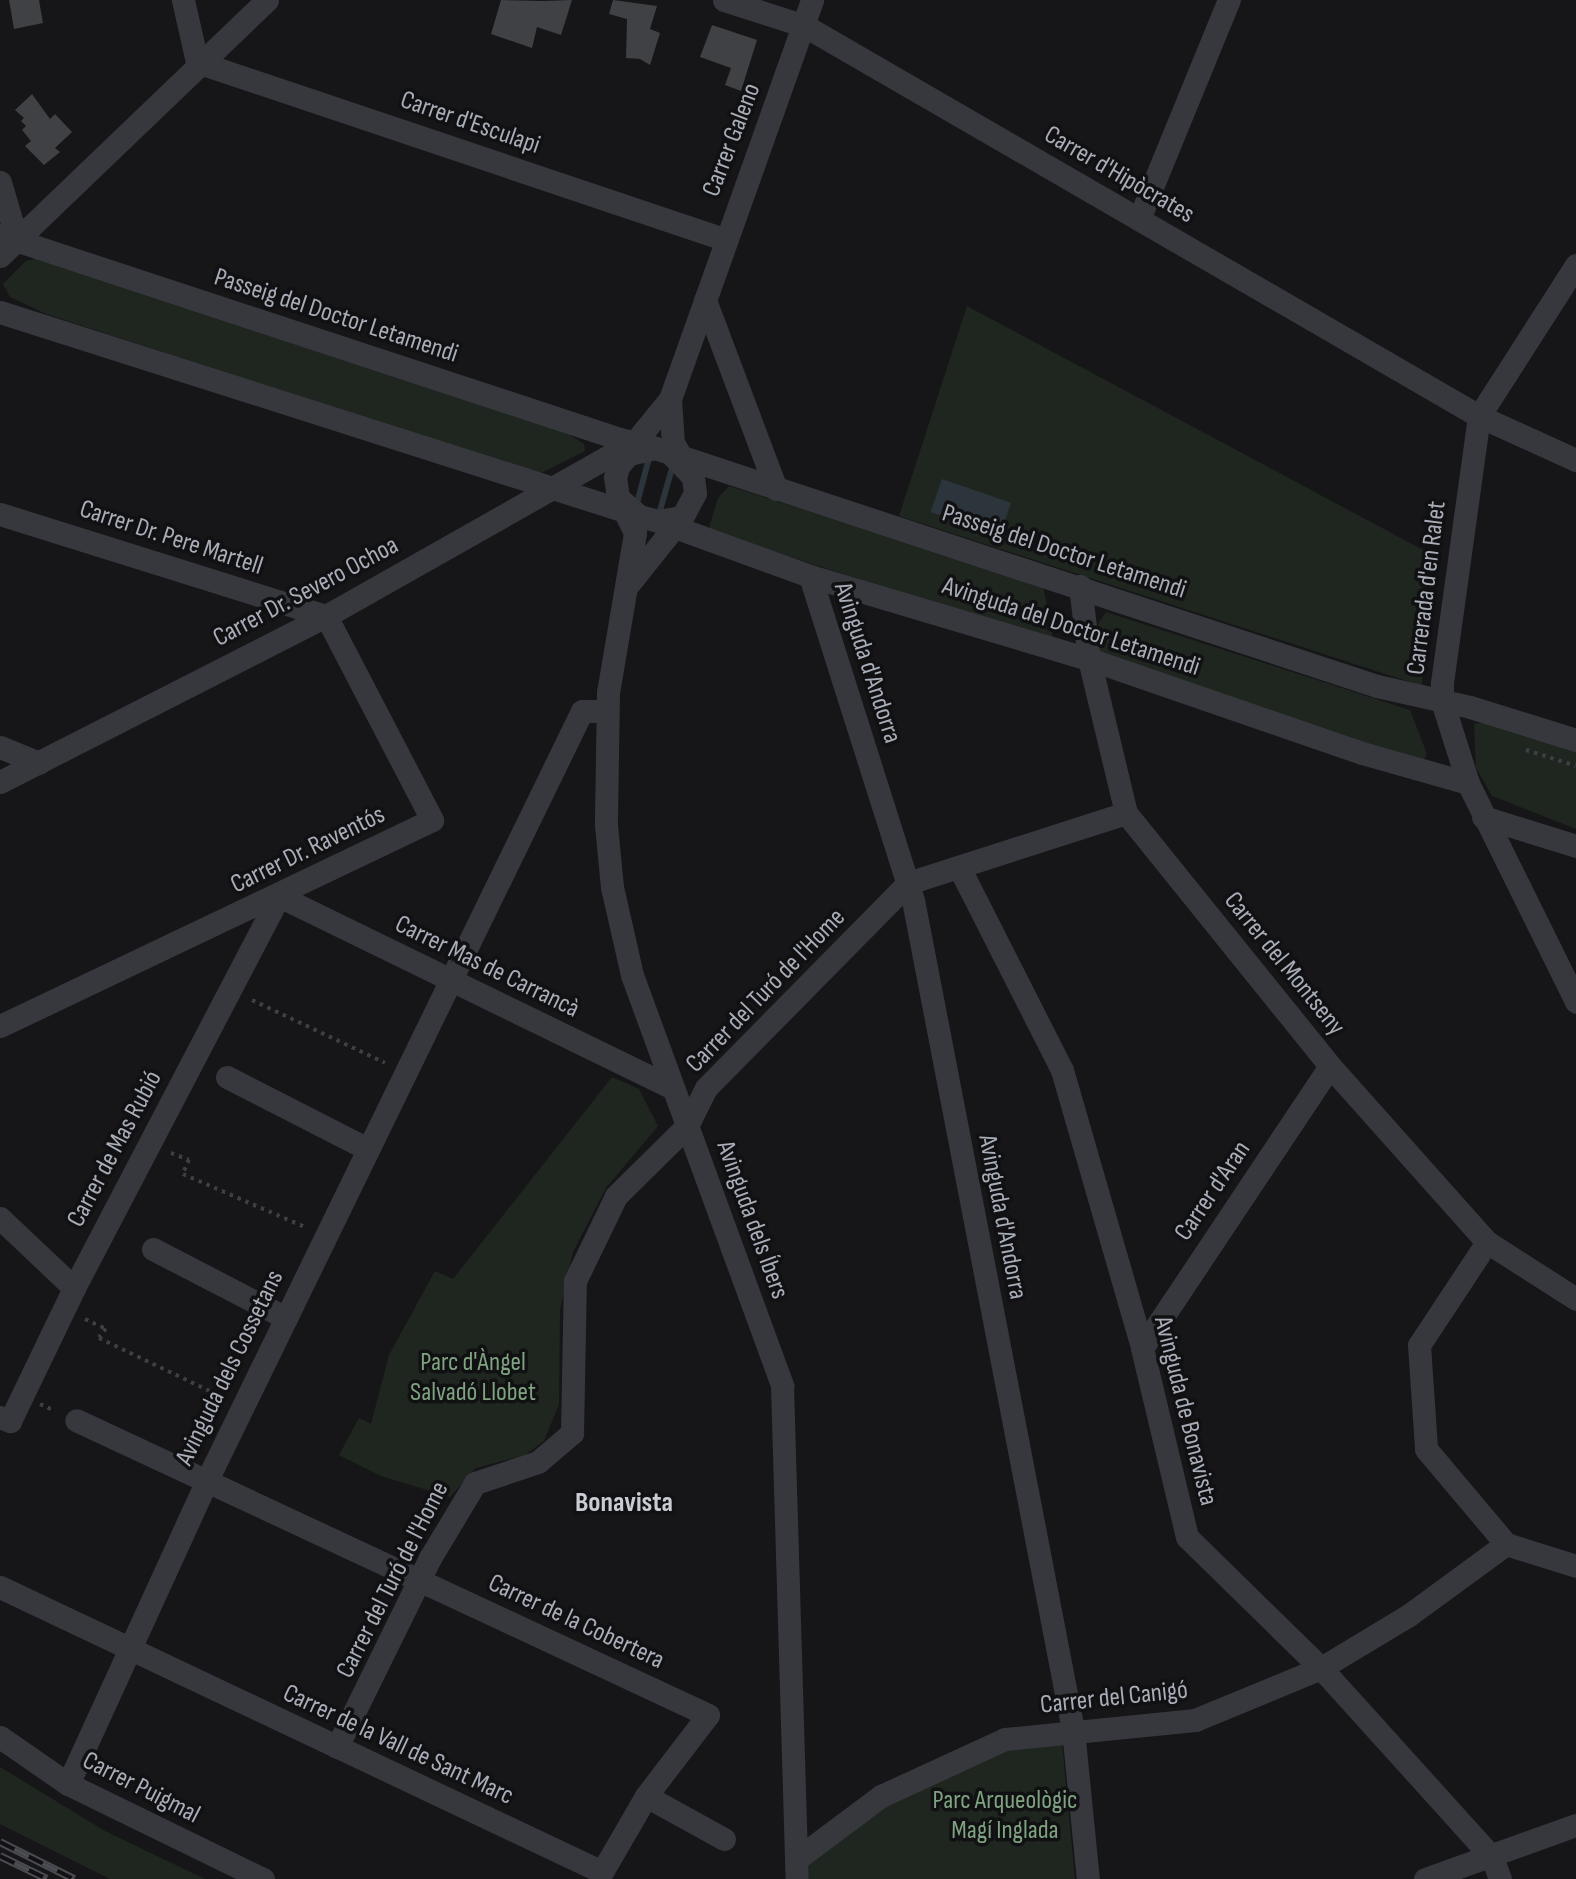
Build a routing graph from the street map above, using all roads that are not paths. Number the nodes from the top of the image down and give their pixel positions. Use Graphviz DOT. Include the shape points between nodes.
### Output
graph roads {
  1 [pos="183,0"];
  2 [pos="267,0"];
  3 [pos="724,0"];
  4 [pos="812,0"];
  5 [pos="1229,0"];
  6 [pos="805,26"];
  7 [pos="197,62"];
  8 [pos="0,182"];
  9 [pos="1139,219"];
  10 [pos="8,238"];
  11 [pos="724,239"];
  12 [pos="0,256"];
  13 [pos="1576,265"];
  14 [pos="705,300"];
  15 [pos="0,312"];
  16 [pos="670,399"];
  17 [pos="1479,416"];
  18 [pos="665,453"];
  19 [pos="1576,460"];
  20 [pos="620,465"];
  21 [pos="547,489"];
  22 [pos="776,489"];
  23 [pos="0,513"];
  24 [pos="649,515"];
  25 [pos="810,576"];
  26 [pos="1080,586"];
  27 [pos="623,591"];
  28 [pos="326,616"];
  29 [pos="1089,659"];
  30 [pos="1442,701"];
  31 [pos="607,711"];
  32 [pos="1576,740"];
  33 [pos="0,747"];
  34 [pos="39,762"];
  35 [pos="0,782"];
  36 [pos="1468,783"];
  37 [pos="1126,813"];
  38 [pos="1483,817"];
  39 [pos="1576,846"];
  40 [pos="959,867"];
  41 [pos="908,883"];
  42 [pos="279,896"];
  43 [pos="450,980"];
  44 [pos="1576,1002"];
  45 [pos="0,1026"];
  46 [pos="1330,1066"];
  47 [pos="227,1077"];
  48 [pos="670,1087"];
  49 [pos="687,1126"];
  50 [pos="368,1149"];
  51 [pos="0,1217"];
  52 [pos="1487,1242"];
  53 [pos="153,1249"];
  54 [pos="69,1299"];
  55 [pos="1576,1299"];
  56 [pos="286,1318"];
  57 [pos="1142,1348"];
  58 [pos="0,1417"];
  59 [pos="76,1420"];
  60 [pos="208,1478"];
  61 [pos="1506,1544"];
  62 [pos="1576,1566"];
  63 [pos="419,1581"];
  64 [pos="0,1587"];
  65 [pos="130,1648"];
  66 [pos="1321,1668"];
  67 [pos="708,1715"];
  68 [pos="1073,1730"];
  69 [pos="0,1737"];
  70 [pos="337,1747"];
  71 [pos="68,1784"];
  72 [pos="646,1796"];
  73 [pos="1576,1825"];
  74 [pos="724,1839"];
  75 [pos="1492,1857"];
  76 [pos="797,1869"];
  77 [pos="263,1879"];
  78 [pos="1088,1879"];
  79 [pos="1425,1879"];
  80 [pos="1500,1879"];
  1 -- 7 [label="street"];
  2 -- 7 [label="street"];
  3 -- 6 [label="street, Carrer d'Hipòcrates"];
  4 -- 6 [label="street, Carrer Galeno"];
  5 -- 9 [label="street"];
  6 -- 9 [label="street, Carrer d'Hipòcrates"];
  6 -- 11 [label="street, Carrer Galeno"];
  7 -- 10 [label="street"];
  7 -- 11 [label="street, Carrer d'Esculapi"];
  8 -- 10 [label="street"];
  9 -- 17 [label="street, Carrer d'Hipòcrates"];
  10 -- 12 [label="street"];
  10 -- 18 [label="street, Passeig del Doctor Letamendi"];
  11 -- 14 [label="street, Carrer Galeno"];
  13 -- 17 [label="street, Carrerada d'en Ralet"];
  14 -- 16 [label="street, Carrer Galeno"];
  14 -- 22 [label="street"];
  15 -- 21 [label="street"];
  16 -- 18 [label="street, Carrer Galeno"];
  16 -- 18 [label="street, Carrer Galeno" via="673,443"];
  17 -- 19 [label="street, Carrer d'Hipòcrates"];
  17 -- 30 [label="street, Carrerada d'en Ralet"];
  18 -- 20 [label="street, Carrer Galeno"];
  18 -- 21 [label="street, Carrer Dr. Severo Ochoa"];
  18 -- 22 [label="street, Passeig del Doctor Letamendi"];
  18 -- 24 [label="street" via="695,493"];
  20 -- 24 [label="street, Avinguda dels Íbers" via="615,477"];
  21 -- 24 [label="street"];
  21 -- 28 [label="street, Carrer Dr. Severo Ochoa"];
  22 -- 26 [label="street, Passeig del Doctor Letamendi"];
  23 -- 28 [label="street, Carrer Dr. Pere Martell"];
  24 -- 25 [label="street, Avinguda del Doctor Letamendi"];
  24 -- 27 [label="street"];
  24 -- 27 [label="street, Avinguda dels Íbers" via="635,533"];
  25 -- 29 [label="street, Avinguda del Doctor Letamendi"];
  25 -- 41 [label="street, Avinguda d'Andorra"];
  26 -- 29 [label="street, Carrer del Montseny"];
  26 -- 30 [label="street, Passeig del Doctor Letamendi" via="1377,686"];
  27 -- 31 [label="street, Avinguda dels Íbers"];
  28 -- 34 [label="street, Carrer Dr. Severo Ochoa"];
  28 -- 42 [label="street, Carrer Dr. Raventós" via="432,820"];
  29 -- 36 [label="street, Avinguda del Doctor Letamendi" via="1362,753"];
  29 -- 37 [label="street, Carrer del Montseny"];
  30 -- 32 [label="street, Passeig del Doctor Letamendi"];
  30 -- 36 [label="street, Carrerada d'en Ralet"];
  31 -- 43 [label="street, Avinguda dels Cossetans" via="582,711"];
  31 -- 48 [label="street, Avinguda dels Íbers" via="606,825 612,887 632,975"];
  33 -- 34 [label="street"];
  34 -- 35 [label="street, Carrer Dr. Severo Ochoa"];
  36 -- 38 [label="street, Carrerada d'en Ralet"];
  37 -- 40 [label="street, Carrer del Turó de l'Home"];
  37 -- 46 [label="street, Carrer del Montseny"];
  38 -- 39 [label="street"];
  38 -- 44 [label="street, Carrerada d'en Ralet"];
  40 -- 41 [label="street, Carrer del Turó de l'Home"];
  40 -- 57 [label="street, Avinguda de Bonavista" via="1062,1070"];
  41 -- 49 [label="street, Carrer del Turó de l'Home" via="706,1088"];
  41 -- 68 [label="street, Avinguda d'Andorra"];
  42 -- 43 [label="street, Carrer Mas de Carrancà"];
  42 -- 45 [label="street, Carrer Dr. Raventós"];
  42 -- 54 [label="street, Carrer de Mas Rubió"];
  43 -- 48 [label="street, Carrer Mas de Carrancà"];
  43 -- 50 [label="street, Avinguda dels Cossetans"];
  46 -- 52 [label="street, Carrer del Montseny"];
  46 -- 57 [label="street, Carrer d'Aran"];
  47 -- 50 [label="street"];
  48 -- 49 [label="street, Avinguda dels Íbers"];
  49 -- 63 [label="street, Carrer del Turó de l'Home" via="616,1196 575,1281 572,1433 538,1462 475,1483"];
  49 -- 76 [label="street, Avinguda dels Íbers" via="782,1386"];
  50 -- 56 [label="street, Avinguda dels Cossetans"];
  51 -- 54 [label="street"];
  52 -- 55 [label="street, Carrer del Montseny"];
  52 -- 61 [label="street" via="1419,1345 1426,1449"];
  53 -- 56 [label="street"];
  54 -- 58 [label="street, Carrer de Mas Rubió" via="10,1421"];
  56 -- 60 [label="street, Avinguda dels Cossetans"];
  57 -- 66 [label="street, Avinguda de Bonavista" via="1187,1537"];
  59 -- 60 [label="street, Carrer de la Cobertera"];
  60 -- 63 [label="street, Carrer de la Cobertera"];
  60 -- 65 [label="street, Avinguda dels Cossetans"];
  61 -- 62 [label="street"];
  61 -- 66 [label="street, Carrer del Canigó" via="1409,1615"];
  63 -- 67 [label="street, Carrer de la Cobertera"];
  63 -- 70 [label="street, Carrer del Turó de l'Home"];
  64 -- 65 [label="street, Carrer de la Vall de Sant Marc"];
  65 -- 70 [label="street, Carrer de la Vall de Sant Marc"];
  65 -- 71 [label="street, Avinguda dels Cossetans"];
  66 -- 68 [label="street, Carrer del Canigó" via="1195,1720"];
  66 -- 75 [label="street, Avinguda de Bonavista"];
  67 -- 72 [label="street, Carrer de la Vall de Sant Marc"];
  68 -- 76 [label="street, Carrer del Canigó" via="1005,1739 881,1796"];
  68 -- 78 [label="street, Avinguda d'Andorra"];
  69 -- 71 [label="street, Carrer Puigmal"];
  70 -- 72 [label="street, Carrer de la Vall de Sant Marc" via="602,1872"];
  71 -- 77 [label="street, Carrer Puigmal"];
  72 -- 74 [label="street"];
  73 -- 75 [label="street"];
  75 -- 79 [label="street"];
  75 -- 80 [label="street, Avinguda de Bonavista"];
}
